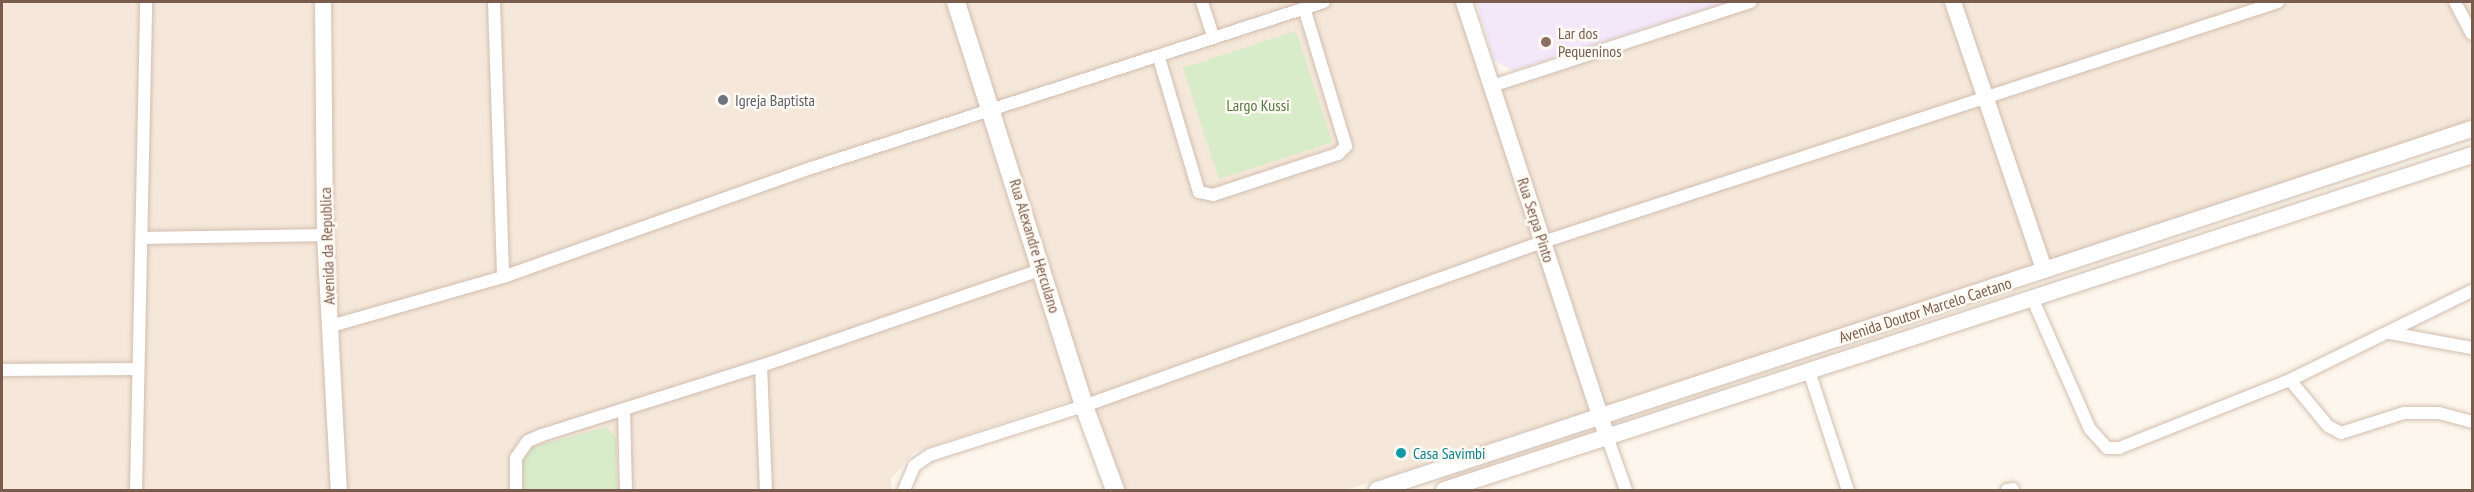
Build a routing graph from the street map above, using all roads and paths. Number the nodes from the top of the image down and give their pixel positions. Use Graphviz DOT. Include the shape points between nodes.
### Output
graph roads {
  1 [pos="146,2"];
  2 [pos="323,2"];
  3 [pos="494,2"];
  4 [pos="956,2"];
  5 [pos="1202,2"];
  6 [pos="1324,2"];
  7 [pos="1464,2"];
  8 [pos="1752,2"];
  9 [pos="1953,2"];
  10 [pos="2278,2"];
  11 [pos="2455,2"];
  12 [pos="1304,8"];
  13 [pos="2472,34"];
  14 [pos="1214,38"];
  15 [pos="1159,57"];
  16 [pos="1492,86"];
  17 [pos="1984,96"];
  18 [pos="992,109"];
  19 [pos="2472,129"];
  20 [pos="2472,155"];
  21 [pos="325,234"];
  22 [pos="144,238"];
  23 [pos="1543,242"];
  24 [pos="1042,269"];
  25 [pos="2044,270"];
  26 [pos="503,277"];
  27 [pos="2472,291"];
  28 [pos="2033,300"];
  29 [pos="331,326"];
  30 [pos="2390,333"];
  31 [pos="2472,348"];
  32 [pos="761,366"];
  33 [pos="137,369"];
  34 [pos="2,370"];
  35 [pos="1809,371"];
  36 [pos="2290,380"];
  37 [pos="1084,406"];
  38 [pos="624,409"];
  39 [pos="1600,416"];
  40 [pos="2472,422"];
  41 [pos="1608,439"];
  42 [pos="136,490"];
  43 [pos="339,490"];
  44 [pos="516,490"];
  45 [pos="626,490"];
  46 [pos="766,490"];
  47 [pos="904,490"];
  48 [pos="1115,490"];
  49 [pos="1377,490"];
  50 [pos="1444,490"];
  51 [pos="1626,490"];
  52 [pos="1848,490"];
  1 -- 22 [label="street"];
  2 -- 21 [label="street, Avenida da Republica"];
  3 -- 26 [label="street"];
  4 -- 18 [label="main road, Rua Alexandre Herculano"];
  5 -- 14 [label="street"];
  6 -- 12 [label="street"];
  7 -- 16 [label="street, Rua Serpa Pinto"];
  8 -- 16 [label="street"];
  9 -- 17 [label="street"];
  10 -- 17 [label="street"];
  11 -- 13 [label="street"];
  12 -- 14 [label="street"];
  12 -- 15 [label="street" via="1346,146 1338,154 1213,195 1199,192"];
  14 -- 15 [label="street"];
  15 -- 18 [label="street"];
  16 -- 23 [label="street, Rua Serpa Pinto"];
  17 -- 23 [label="street"];
  17 -- 25 [label="street"];
  18 -- 24 [label="main road, Rua Alexandre Herculano"];
  18 -- 26 [label="street" via="682,211"];
  19 -- 25 [label="street, Avenida Doutor Marcelo Caetano"];
  20 -- 28 [label="street, Avenida Doutor Marcelo Caetano"];
  21 -- 22 [label="street"];
  21 -- 29 [label="street, Avenida da Republica"];
  22 -- 33 [label="street"];
  23 -- 37 [label="street"];
  23 -- 39 [label="street, Rua Serpa Pinto"];
  24 -- 32 [label="street"];
  24 -- 37 [label="main road, Rua Alexandre Herculano"];
  25 -- 39 [label="street, Avenida Doutor Marcelo Caetano"];
  26 -- 29 [label="street"];
  27 -- 30 [label="street"];
  28 -- 35 [label="street, Avenida Doutor Marcelo Caetano"];
  28 -- 36 [label="street" via="2090,429 2108,448 2134,443"];
  29 -- 43 [label="street, Avenida da Republica"];
  30 -- 31 [label="street"];
  30 -- 36 [label="street"];
  32 -- 38 [label="street"];
  32 -- 46 [label="street"];
  33 -- 34 [label="street"];
  33 -- 42 [label="street"];
  35 -- 41 [label="street, Avenida Doutor Marcelo Caetano"];
  35 -- 52 [label="street"];
  36 -- 40 [label="street" via="2328,426 2341,433 2403,413 2439,412"];
  37 -- 47 [label="street" via="930,455 914,466"];
  37 -- 48 [label="main road, Rua Alexandre Herculano"];
  38 -- 44 [label="street" via="528,441 516,458"];
  38 -- 45 [label="street"];
  39 -- 41 [label="street, Rua Serpa Pinto"];
  39 -- 49 [label="street, Avenida Doutor Marcelo Caetano"];
  41 -- 50 [label="street, Avenida Doutor Marcelo Caetano"];
  41 -- 51 [label="street"];
}
